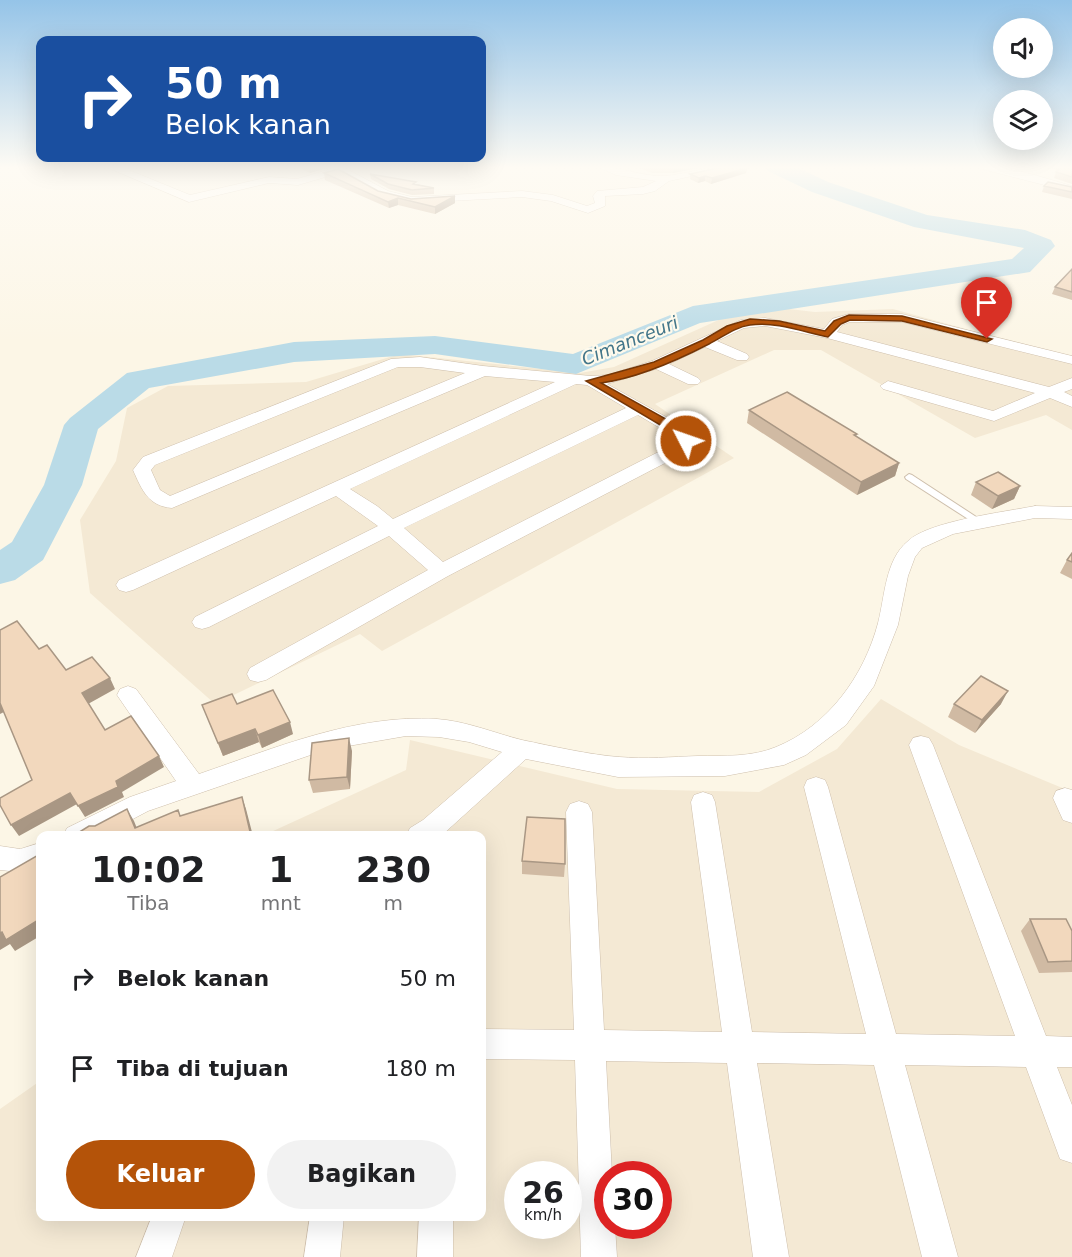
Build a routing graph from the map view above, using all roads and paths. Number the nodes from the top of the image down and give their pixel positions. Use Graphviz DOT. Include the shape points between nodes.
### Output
graph roads {
  1 [pos="828,334"];
  2 [pos="707,342"];
  3 [pos="742,357"];
  4 [pos="1072,360"];
  5 [pos="657,364"];
  6 [pos="483,371"];
  7 [pos="571,380"];
  8 [pos="591,381"];
  9 [pos="693,381"];
  10 [pos="1072,383"];
  11 [pos="888,386"];
  12 [pos="1053,393"];
  13 [pos="1072,402"];
  14 [pos="637,409"];
  15 [pos="909,477"];
  16 [pos="338,489"];
  17 [pos="1072,513"];
  18 [pos="982,524"];
  19 [pos="391,527"];
  20 [pos="441,572"];
  21 [pos="126,585"];
  22 [pos="202,622"];
  23 [pos="258,674"];
  24 [pos="128,695"];
  25 [pos="921,745"];
  26 [pos="522,749"];
  27 [pos="193,785"];
  28 [pos="816,787"];
  29 [pos="703,802"];
  30 [pos="579,812"];
  31 [pos="86,831"];
  32 [pos="427,831"];
  33 [pos="36,855"];
  34 [pos="0,858"];
  35 [pos="486,1044"];
  36 [pos="589,1046"];
  37 [pos="740,1048"];
  38 [pos="885,1050"];
  39 [pos="1036,1052"];
  40 [pos="1072,1052"];
  41 [pos="1072,1147"];
  42 [pos="167,1221"];
  43 [pos="326,1221"];
  44 [pos="436,1221"];
  45 [pos="154,1257"];
  46 [pos="322,1257"];
  47 [pos="435,1257"];
  48 [pos="598,1257"];
  49 [pos="771,1257"];
  50 [pos="940,1257"];
  1 -- 2 [label="street" via="779,323 750,322"];
  1 -- 4 [label="street" via="837,322 849,318 902,318"];
  1 -- 12 [label="street"];
  2 -- 3 [label="street"];
  2 -- 5 [label="street"];
  5 -- 8 [label="street"];
  5 -- 9 [label="street"];
  6 -- 6 [label="street" via="396,362 160,456 142,470 156,497 172,502"];
  6 -- 7 [label="street"];
  7 -- 8 [label="street"];
  7 -- 16 [label="street"];
  8 -- 14 [label="street"];
  10 -- 12 [label="street"];
  11 -- 12 [label="street" via="987,416 1001,415"];
  12 -- 13 [label="street"];
  14 -- 19 [label="street"];
  14 -- 20 [label="street" via="684,435 684,446"];
  15 -- 18 [label="lane"];
  16 -- 19 [label="street"];
  16 -- 21 [label="street"];
  17 -- 18 [label="street" via="1035,512"];
  18 -- 26 [label="street" via="948,530 915,544 898,576 888,625 866,680 838,719 798,748 776,758 725,766 618,767"];
  19 -- 20 [label="street"];
  19 -- 22 [label="street"];
  20 -- 23 [label="street"];
  24 -- 27 [label="street"];
  25 -- 39 [label="street"];
  26 -- 27 [label="street" via="469,733 406,727 324,741"];
  26 -- 32 [label="street"];
  27 -- 31 [label="street" via="139,804"];
  28 -- 38 [label="street"];
  29 -- 37 [label="street"];
  30 -- 36 [label="street"];
  33 -- 34 [label="street" via="8,861"];
  35 -- 36 [label="street"];
  36 -- 37 [label="street"];
  36 -- 48 [label="street"];
  37 -- 38 [label="street"];
  37 -- 49 [label="street"];
  38 -- 39 [label="street"];
  38 -- 50 [label="street"];
  39 -- 40 [label="street"];
  39 -- 41 [label="street"];
  42 -- 45 [label="street"];
  43 -- 46 [label="street"];
  44 -- 47 [label="street"];
}
